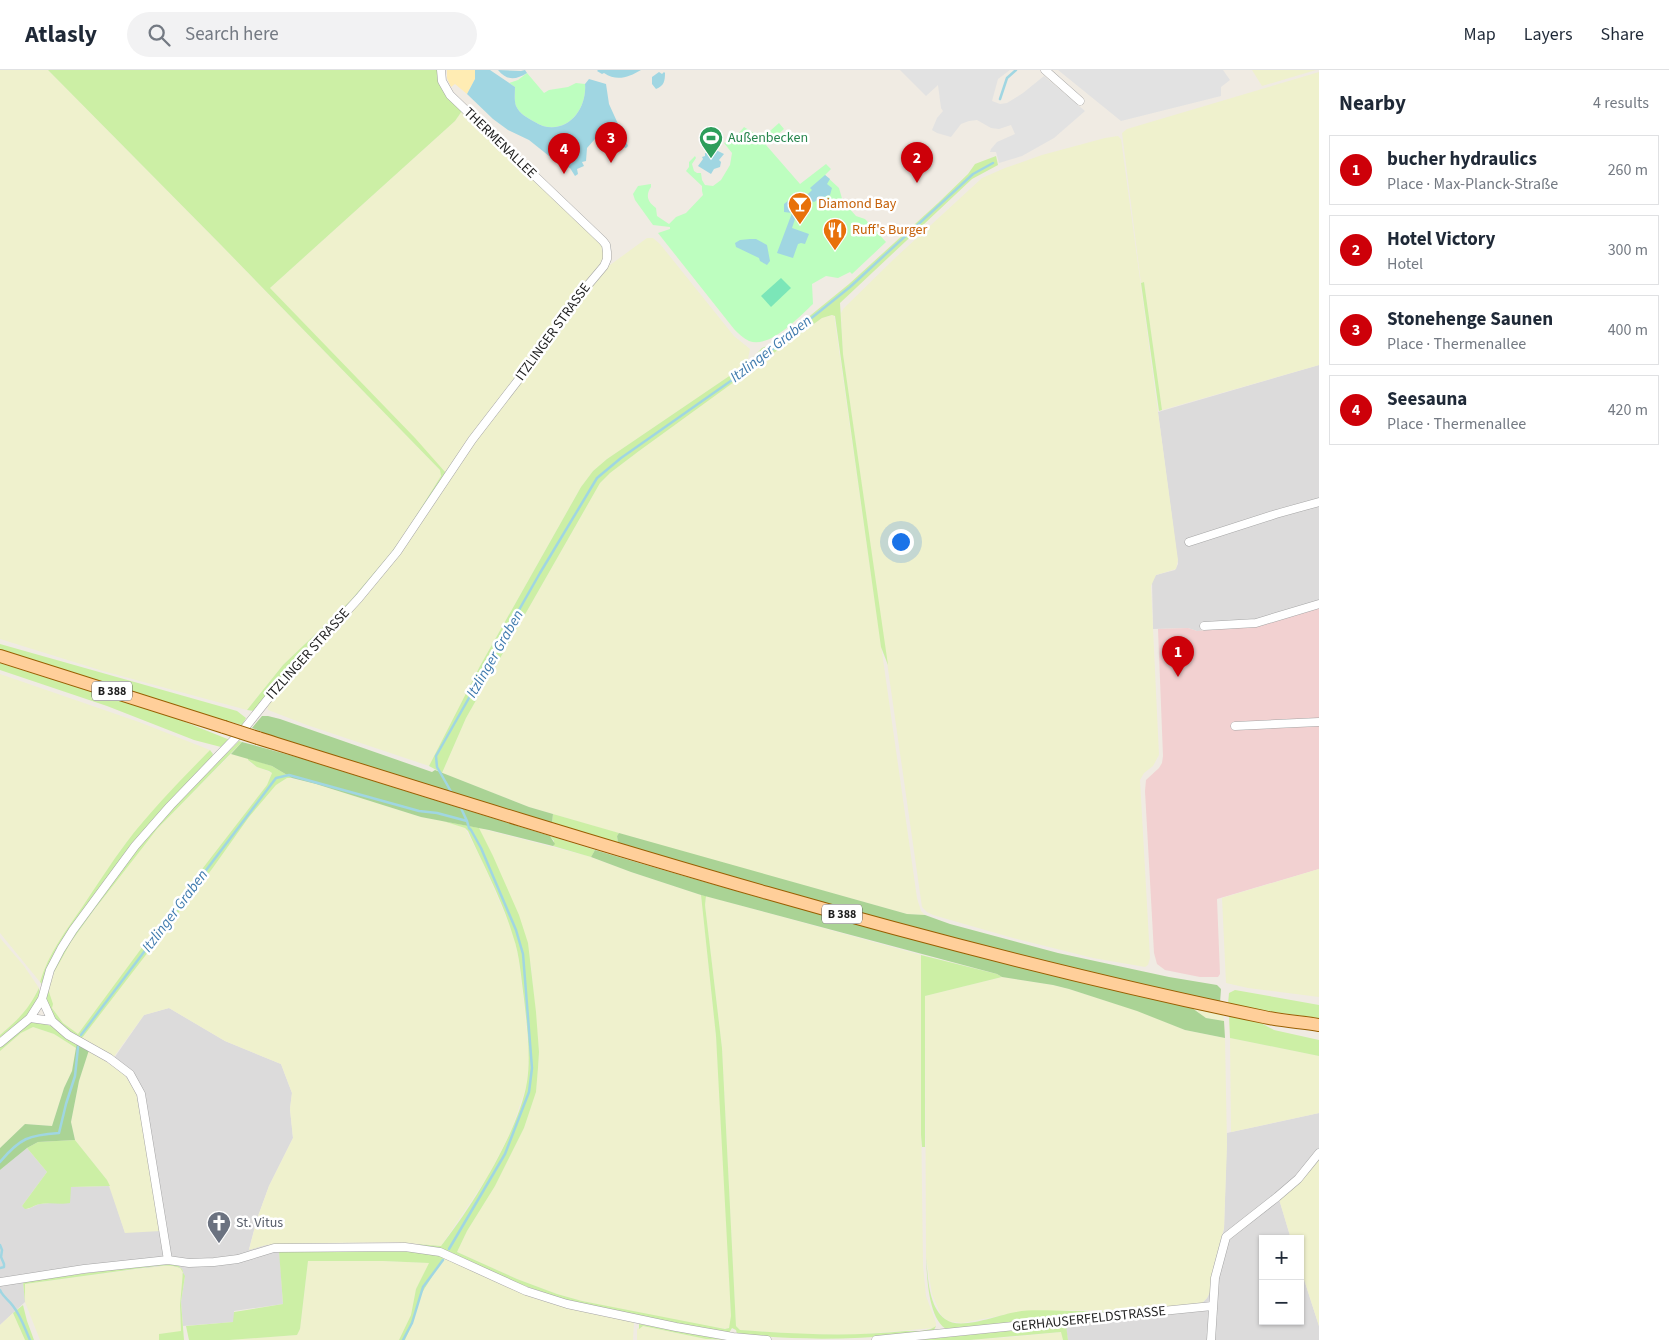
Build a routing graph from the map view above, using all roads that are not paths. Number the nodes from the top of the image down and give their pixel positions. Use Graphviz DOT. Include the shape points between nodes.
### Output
graph roads {
  1 [pos="441,70"];
  2 [pos="1045,70"];
  3 [pos="1080,101"];
  4 [pos="607,254"];
  5 [pos="1319,502"];
  6 [pos="1189,542"];
  7 [pos="1319,604"];
  8 [pos="1204,626"];
  9 [pos="0,656"];
  10 [pos="1319,722"];
  11 [pos="1235,726"];
  12 [pos="42,999"];
  13 [pos="30,1018"];
  14 [pos="1269,1018"];
  15 [pos="52,1021"];
  16 [pos="1319,1025"];
  17 [pos="1319,1032"];
  18 [pos="0,1043"];
  19 [pos="1319,1153"];
  20 [pos="168,1260"];
  21 [pos="0,1282"];
  22 [pos="1212,1306"];
  23 [pos="767,1340"];
  24 [pos="876,1340"];
  25 [pos="1211,1340"];
  1 -- 4 [label="street, THERMENALLEE" via="442,81 450,95 603,241"];
  2 -- 3 [label="street"];
  4 -- 12 [label="street, ITZLINGER STRASSE" via="604,266 472,440 393,558 244,729 145,834 112,876 56,958"];
  5 -- 6 [label="street"];
  7 -- 8 [label="street" via="1256,623"];
  9 -- 14 [label="main road, B 388, bridge" via="704,876 955,944"];
  10 -- 11 [label="street"];
  12 -- 13 [label="street, ITZLINGER STRASSE"];
  12 -- 15 [label="street"];
  13 -- 15 [label="street"];
  13 -- 18 [label="street, ITZLINGER STRASSE"];
  14 -- 16 [label="main road, B 388"];
  14 -- 17 [label="main road, B 388"];
  15 -- 20 [label="street" via="68,1035 130,1074 141,1094"];
  19 -- 22 [label="street" via="1298,1179 1226,1238 1217,1266"];
  20 -- 21 [label="street"];
  20 -- 23 [label="street" via="214,1262 294,1246 420,1248 446,1254 526,1291 567,1304 676,1327"];
  22 -- 24 [label="street, GERHAUSERFELDSTRASSE"];
  22 -- 25 [label="street"];
}
